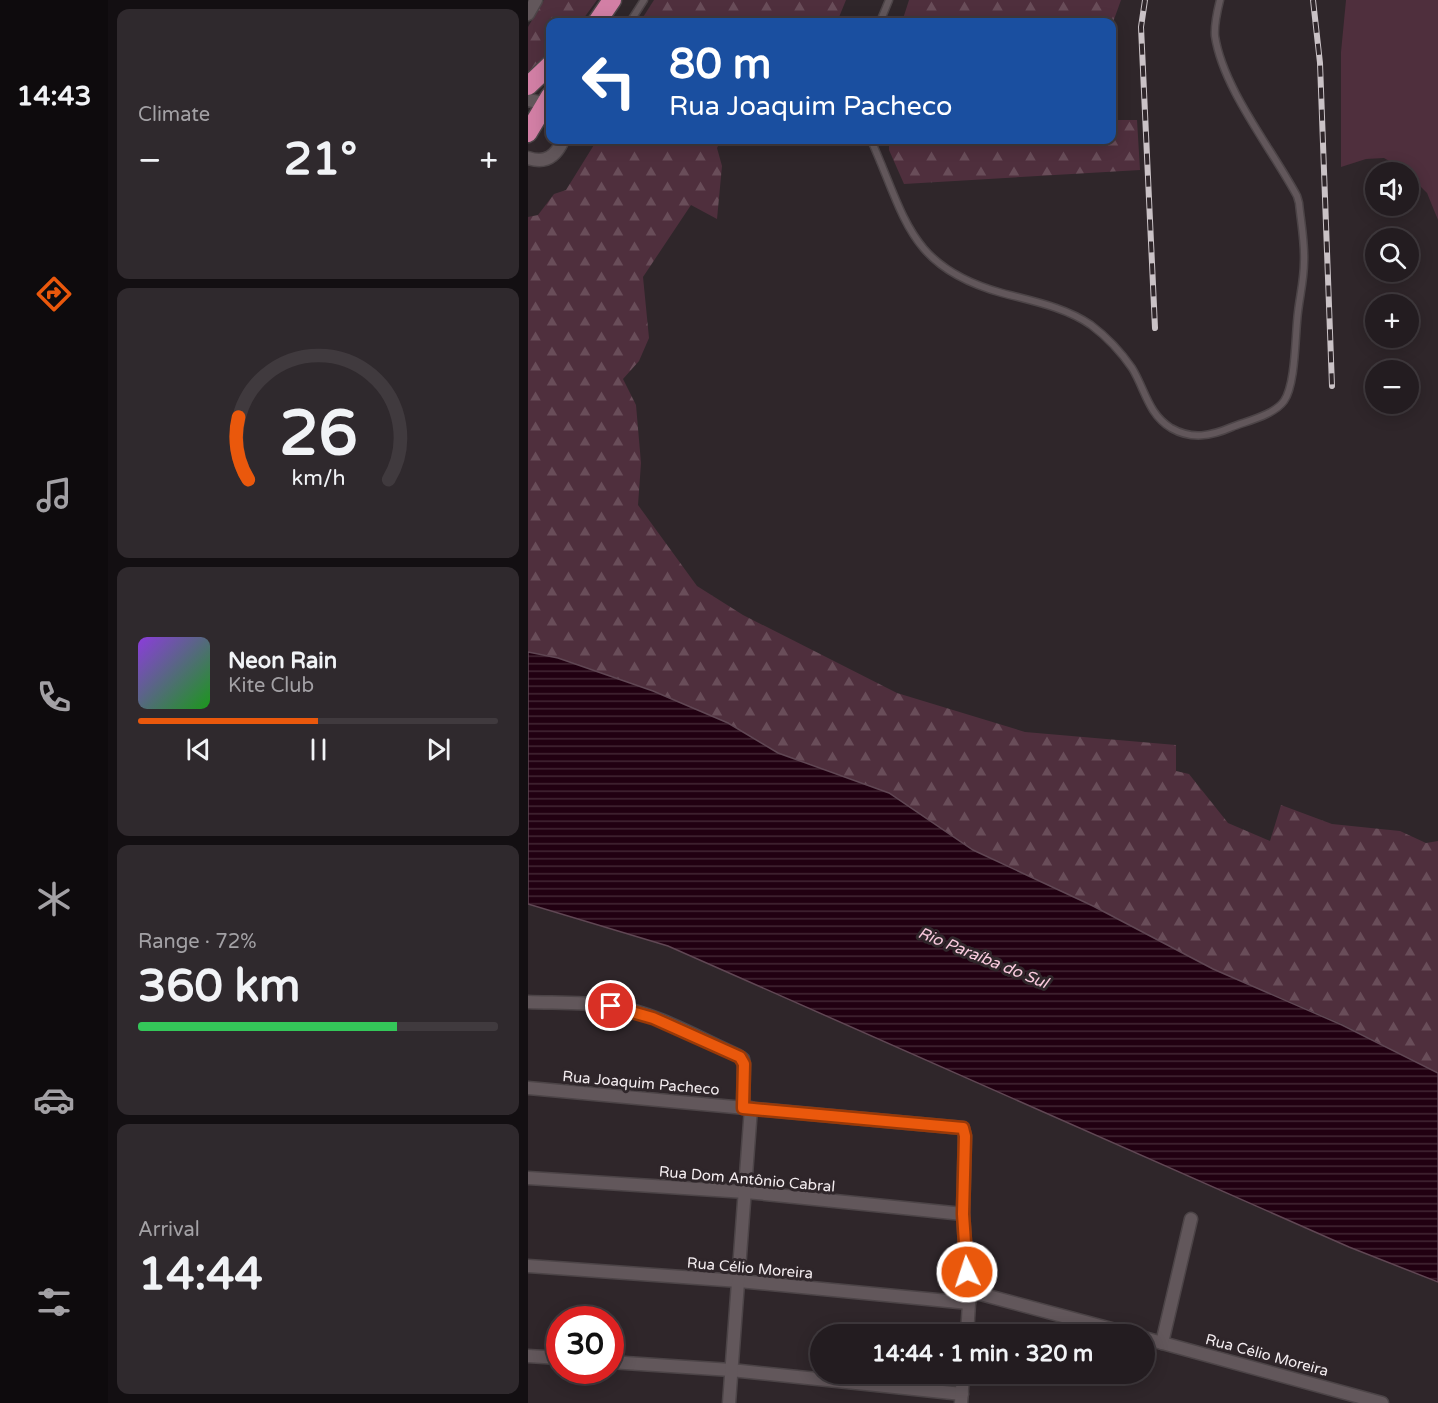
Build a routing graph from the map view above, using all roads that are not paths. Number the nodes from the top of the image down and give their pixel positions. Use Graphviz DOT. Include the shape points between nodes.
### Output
graph roads {
  1 [pos="537,0"];
  2 [pos="612,0"];
  3 [pos="644,0"];
  4 [pos="889,0"];
  5 [pos="1220,0"];
  6 [pos="528,14"];
  7 [pos="600,18"];
  8 [pos="633,18"];
  9 [pos="882,18"];
  10 [pos="546,69"];
  11 [pos="528,86"];
  12 [pos="543,103"];
  13 [pos="528,133"];
  14 [pos="560,144"];
  15 [pos="873,144"];
  16 [pos="534,159"];
  17 [pos="528,170"];
  18 [pos="528,1002"];
  19 [pos="528,1088"];
  20 [pos="747,1108"];
  21 [pos="528,1178"];
  22 [pos="746,1192"];
  23 [pos="963,1214"];
  24 [pos="1191,1219"];
  25 [pos="528,1266"];
  26 [pos="739,1281"];
  27 [pos="969,1297"];
  28 [pos="968,1324"];
  29 [pos="1086,1324"];
  30 [pos="1155,1340"];
  31 [pos="1162,1342"];
  32 [pos="528,1356"];
  33 [pos="546,1357"];
  34 [pos="624,1363"];
  35 [pos="731,1370"];
  36 [pos="962,1384"];
  37 [pos="961,1399"];
  38 [pos="729,1403"];
  39 [pos="1382,1403"];
  1 -- 6 [label="street"];
  2 -- 7 [label="highway"];
  3 -- 8 [label="lane"];
  4 -- 9 [label="lane"];
  5 -- 15 [label="lane" via="1215,35 1221,57 1255,128 1297,196 1305,265 1288,394 1274,409 1223,431 1196,436 1161,420 1123,356 1102,333 1080,318 973,284 947,270 907,227"];
  10 -- 11 [label="highway"];
  12 -- 13 [label="highway"];
  14 -- 16 [label="street" via="552,156"];
  16 -- 17 [label="street"];
  18 -- 20 [label="street" via="611,1006 632,1011 737,1055 744,1064"];
  19 -- 20 [label="street, Rua Joaquim Pacheco"];
  20 -- 22 [label="street"];
  20 -- 23 [label="street, Rua Joaquim Pacheco" via="960,1126 964,1130"];
  21 -- 22 [label="street, Rua Dom Antônio Cabral"];
  22 -- 23 [label="street, Rua Dom Antônio Cabral"];
  22 -- 26 [label="street"];
  23 -- 27 [label="street"];
  24 -- 31 [label="street"];
  25 -- 26 [label="street, Rua Célio Moreira"];
  26 -- 27 [label="street, Rua Célio Moreira"];
  26 -- 35 [label="street"];
  27 -- 28 [label="street"];
  27 -- 29 [label="street, Rua Célio Moreira"];
  30 -- 31 [label="street, Rua Célio Moreira"];
  31 -- 39 [label="street, Rua Célio Moreira"];
  32 -- 33 [label="street"];
  34 -- 35 [label="street"];
  35 -- 37 [label="street"];
  35 -- 38 [label="street"];
  36 -- 37 [label="street"];
}
